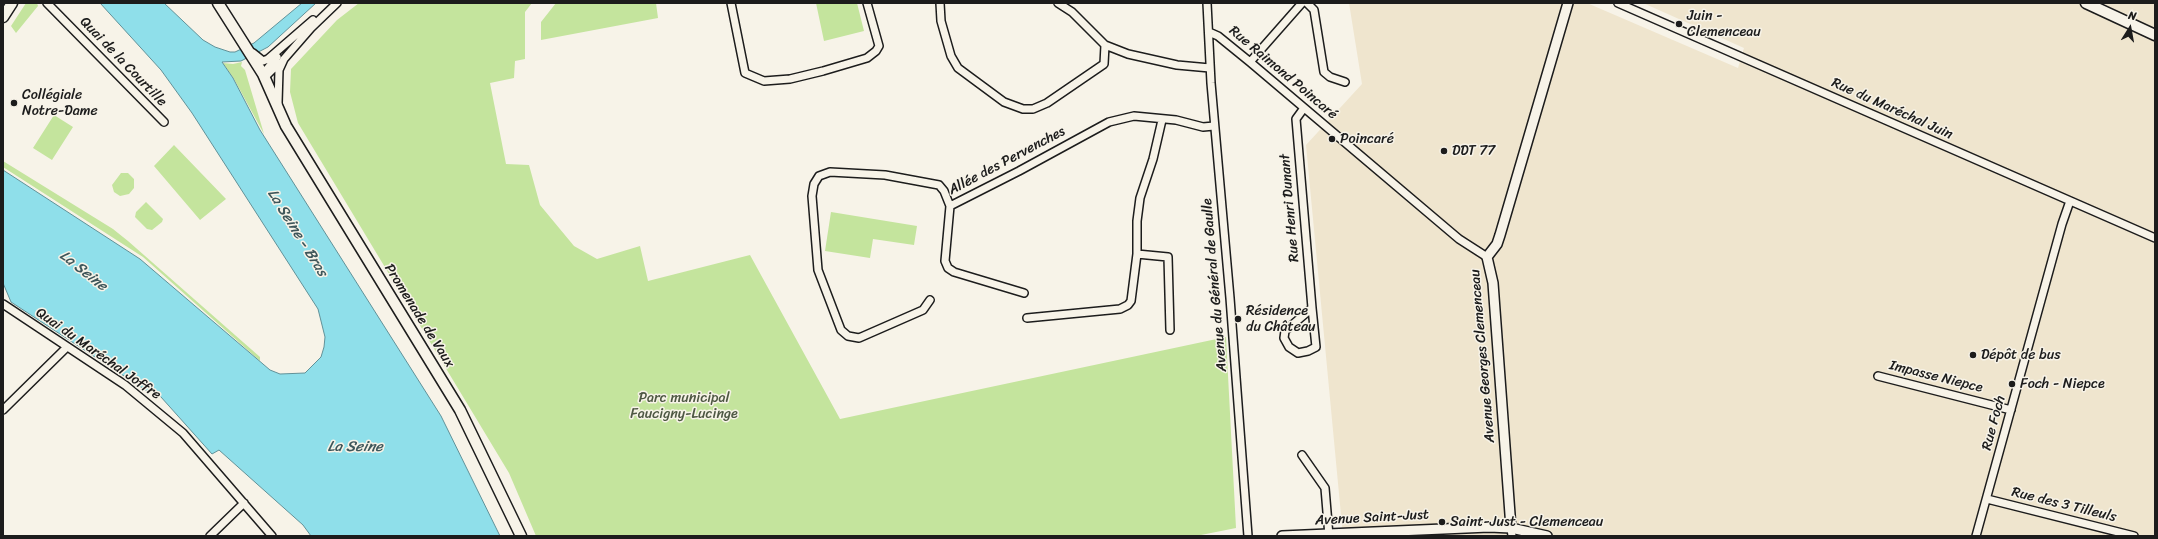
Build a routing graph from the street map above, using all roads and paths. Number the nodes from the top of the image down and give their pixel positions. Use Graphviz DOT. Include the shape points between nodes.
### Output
graph roads {
  1 [pos="12,3"];
  2 [pos="47,3"];
  3 [pos="218,3"];
  4 [pos="337,3"];
  5 [pos="731,3"];
  6 [pos="867,3"];
  7 [pos="940,3"];
  8 [pos="1058,3"];
  9 [pos="1207,3"];
  10 [pos="1302,3"];
  11 [pos="1307,3"];
  12 [pos="1568,3"];
  13 [pos="1618,3"];
  14 [pos="2086,3"];
  15 [pos="2112,14"];
  16 [pos="3,17"];
  17 [pos="310,22"];
  18 [pos="2155,31"];
  19 [pos="1209,32"];
  20 [pos="2155,35"];
  21 [pos="1105,46"];
  22 [pos="284,59"];
  23 [pos="257,61"];
  24 [pos="1250,62"];
  25 [pos="1210,68"];
  26 [pos="263,74"];
  27 [pos="1345,82"];
  28 [pos="1304,108"];
  29 [pos="280,114"];
  30 [pos="1162,120"];
  31 [pos="164,122"];
  32 [pos="1214,126"];
  33 [pos="2070,201"];
  34 [pos="950,206"];
  35 [pos="2155,238"];
  36 [pos="1137,254"];
  37 [pos="1487,257"];
  38 [pos="1024,293"];
  39 [pos="930,300"];
  40 [pos="3,304"];
  41 [pos="1312,308"];
  42 [pos="1027,318"];
  43 [pos="1170,330"];
  44 [pos="67,347"];
  45 [pos="1878,376"];
  46 [pos="3,410"];
  47 [pos="2011,410"];
  48 [pos="1302,454"];
  49 [pos="1987,499"];
  50 [pos="244,503"];
  51 [pos="1511,532"];
  52 [pos="1329,535"];
  53 [pos="210,536"];
  54 [pos="272,536"];
  55 [pos="521,536"];
  56 [pos="1248,536"];
  57 [pos="1282,536"];
  58 [pos="1547,536"];
  59 [pos="1976,536"];
  60 [pos="2134,536"];
  1 -- 16 [label="main road"];
  2 -- 31 [label="street, Quai de la Courtille"];
  3 -- 23 [label="main road, Promenade de Vaux"];
  4 -- 17 [label="street"];
  4 -- 22 [label="street"];
  5 -- 6 [label="street" via="745,73 764,81 823,71 872,55 879,46"];
  7 -- 21 [label="street" via="943,28 951,56 958,68 1004,102 1023,109 1033,109 1047,103 1104,64"];
  8 -- 21 [label="street" via="1072,12"];
  9 -- 19 [label="street, Avenue du Général de Gaulle"];
  10 -- 24 [label="street"];
  11 -- 27 [label="street" via="1314,10 1324,72 1330,78"];
  12 -- 37 [label="street, Avenue Georges Clemenceau" via="1500,235"];
  13 -- 33 [label="street, Rue du Maréchal Juin"];
  14 -- 15 [label="main road"];
  15 -- 18 [label="main road"];
  15 -- 20 [label="main road"];
  17 -- 23 [label="street" via="268,59"];
  17 -- 26 [label="street" via="271,62"];
  19 -- 24 [label="street, Rue Raimond Poincaré" via="1218,36"];
  19 -- 25 [label="street, Avenue du Général de Gaulle"];
  21 -- 25 [label="street" via="1177,65"];
  22 -- 26 [label="street" via="267,75"];
  22 -- 29 [label="street" via="277,82"];
  23 -- 26 [label="main road, Promenade de Vaux"];
  24 -- 28 [label="street, Rue Raimond Poincaré"];
  25 -- 32 [label="street, Avenue du Général de Gaulle"];
  26 -- 29 [label="main road, Promenade de Vaux"];
  28 -- 37 [label="street, Rue Raimond Poincaré" via="1459,239"];
  28 -- 41 [label="street, Rue Henri Dunant" via="1296,119"];
  29 -- 55 [label="main road, Promenade de Vaux" via="456,404"];
  30 -- 32 [label="street, Allée des Pervenches" via="1176,120 1203,127"];
  30 -- 34 [label="street, Allée des Pervenches" via="1134,116 1109,122"];
  30 -- 36 [label="street" via="1140,198"];
  32 -- 56 [label="street, Avenue du Général de Gaulle"];
  33 -- 35 [label="street, Rue du Maréchal Juin"];
  33 -- 47 [label="street, Rue Foch"];
  34 -- 38 [label="street, Allée des Pervenches" via="945,260 948,268"];
  34 -- 39 [label="street" via="939,185 885,175 830,172 819,176 814,184 812,196 818,270 841,330 848,336 858,338 923,310"];
  36 -- 42 [label="street" via="1132,297 1128,305 1120,309"];
  36 -- 43 [label="street" via="1168,257"];
  37 -- 51 [label="street, Avenue Georges Clemenceau" via="1493,283"];
  40 -- 44 [label="street, Quai du Maréchal Joffre"];
  41 -- 41 [label="street, Rue Henri Dunant" via="1316,347 1298,353 1289,347 1284,338 1285,331"];
  44 -- 46 [label="street"];
  44 -- 50 [label="street, Quai du Maréchal Joffre" via="125,385 183,433"];
  45 -- 47 [label="street, Impasse Niepce"];
  47 -- 49 [label="street, Rue Foch"];
  48 -- 52 [label="street" via="1325,488"];
  49 -- 59 [label="street, Rue Foch"];
  49 -- 60 [label="street, Rue des 3 Tilleuls"];
  50 -- 53 [label="street"];
  50 -- 54 [label="street, Quai du Maréchal Joffre"];
  51 -- 52 [label="street, Avenue Saint-Just" via="1449,528"];
  51 -- 58 [label="street, Avenue Saint-Just"];
  52 -- 57 [label="street, Avenue Saint-Just"];
}
